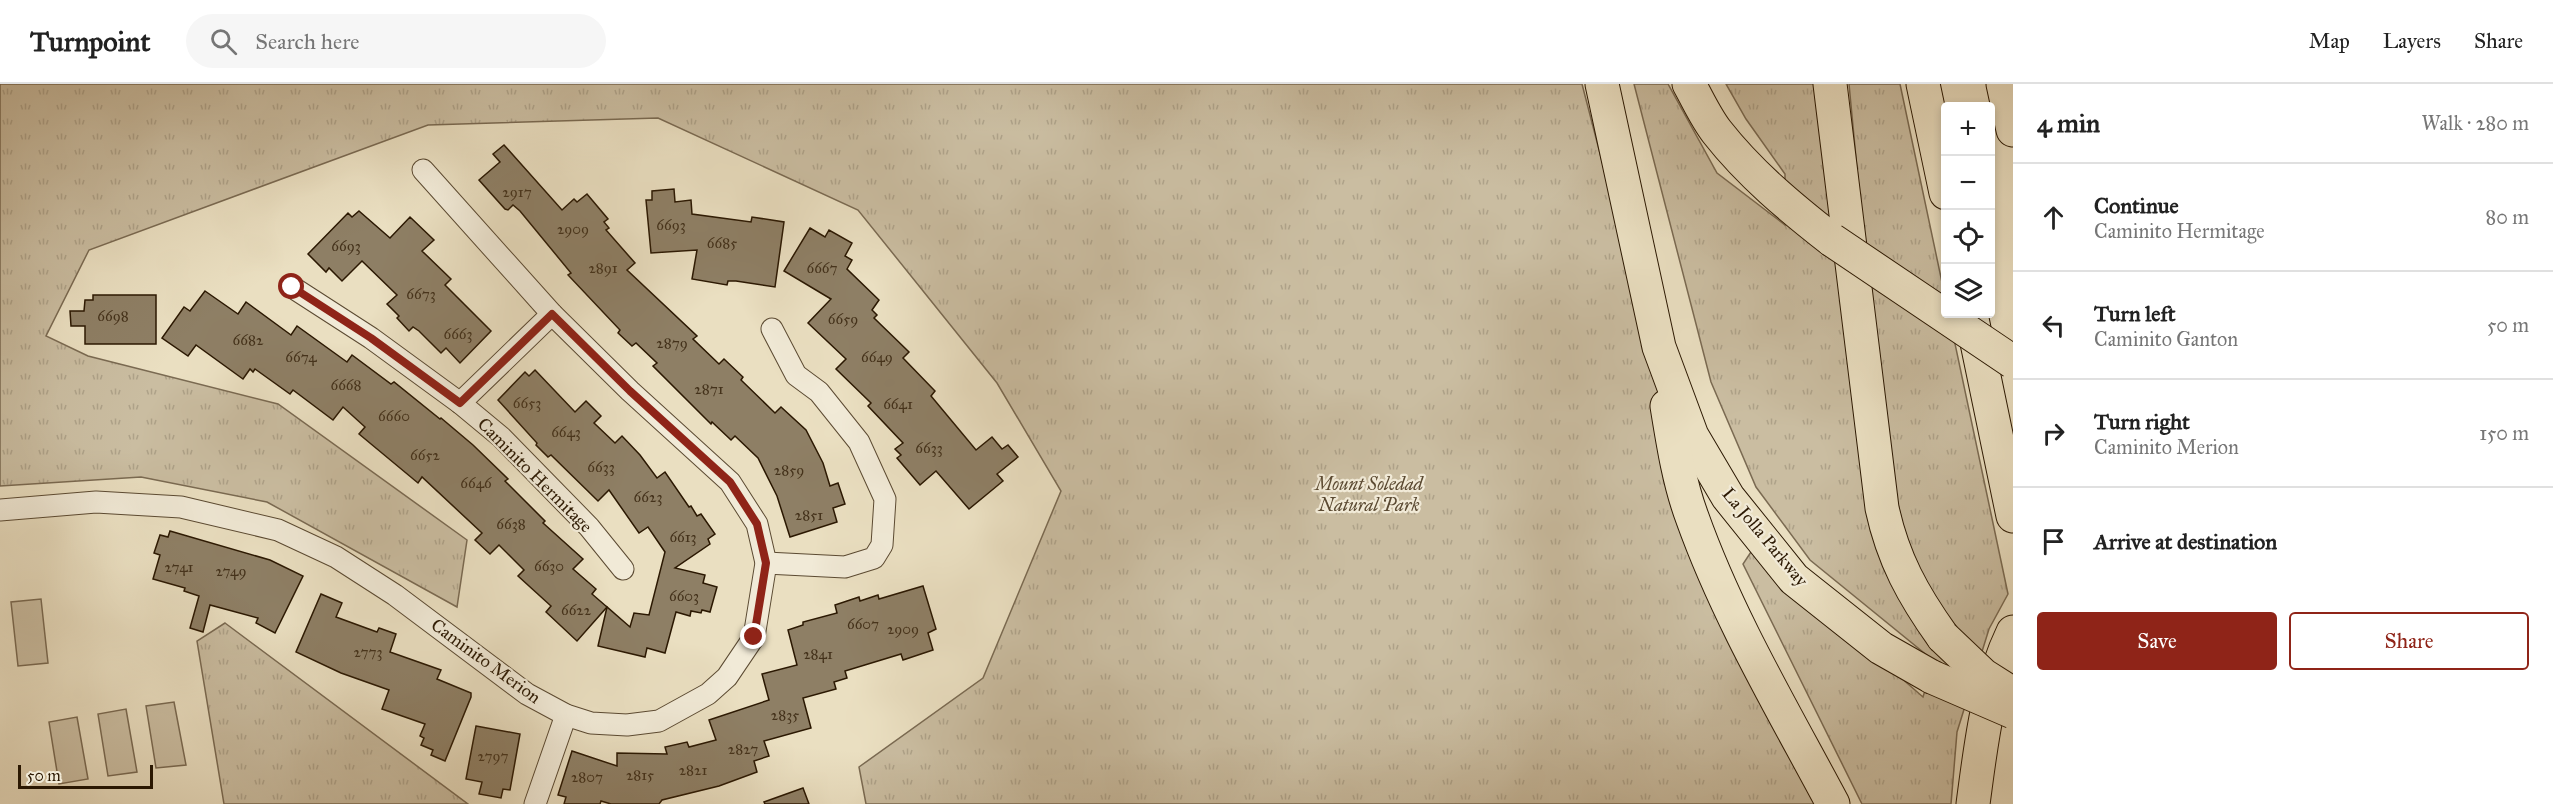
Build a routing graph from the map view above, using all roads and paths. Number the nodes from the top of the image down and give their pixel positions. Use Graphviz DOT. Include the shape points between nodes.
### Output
graph roads {
  1 [pos="1602,84"];
  2 [pos="1689,84"];
  3 [pos="1830,84"];
  4 [pos="1923,84"];
  5 [pos="2003,84"];
  6 [pos="2013,130"];
  7 [pos="1941,169"];
  8 [pos="423,170"];
  9 [pos="1646,283"];
  10 [pos="292,287"];
  11 [pos="1912,294"];
  12 [pos="552,314"];
  13 [pos="1972,318"];
  14 [pos="772,329"];
  15 [pos="2013,362"];
  16 [pos="2013,377"];
  17 [pos="460,403"];
  18 [pos="0,510"];
  19 [pos="2013,516"];
  20 [pos="766,563"];
  21 [pos="623,569"];
  22 [pos="2013,632"];
  23 [pos="2013,694"];
  24 [pos="2013,712"];
  25 [pos="566,716"];
  26 [pos="535,804"];
  27 [pos="1833,804"];
  28 [pos="1973,804"];
  1 -- 9 [label="highway, La Jolla Parkway"];
  2 -- 11 [label="highway, bridge" via="1716,131 1785,203"];
  3 -- 23 [label="highway, bridge" via="1889,540 1915,596 1943,637 1983,675"];
  4 -- 7 [label="highway"];
  5 -- 6 [label="highway"];
  8 -- 12 [label="street, Caminito Merion"];
  9 -- 24 [label="highway, La Jolla Parkway, bridge" via="1659,347 1692,436 1728,497 1794,579 1881,648 1932,677"];
  9 -- 27 [label="highway" via="1673,446 1691,516 1740,630"];
  10 -- 17 [label="street, Caminito Hermitage"];
  11 -- 15 [label="highway, bridge"];
  11 -- 16 [label="highway, bridge"];
  12 -- 17 [label="street"];
  12 -- 20 [label="street, Caminito Merion" via="730,482 757,524"];
  13 -- 19 [label="highway"];
  14 -- 20 [label="street" via="796,375 819,392 859,442 885,499 882,545 874,558 845,567"];
  17 -- 21 [label="street, Caminito Hermitage" via="501,437 589,527"];
  18 -- 25 [label="street, Caminito Merion" via="96,502 181,507 278,530 336,557 527,694"];
  20 -- 25 [label="street, Caminito Merion" via="754,637 727,677 708,694 659,721 627,725 591,723"];
  22 -- 28 [label="highway" via="1999,661 1981,740"];
  25 -- 26 [label="street"];
}
